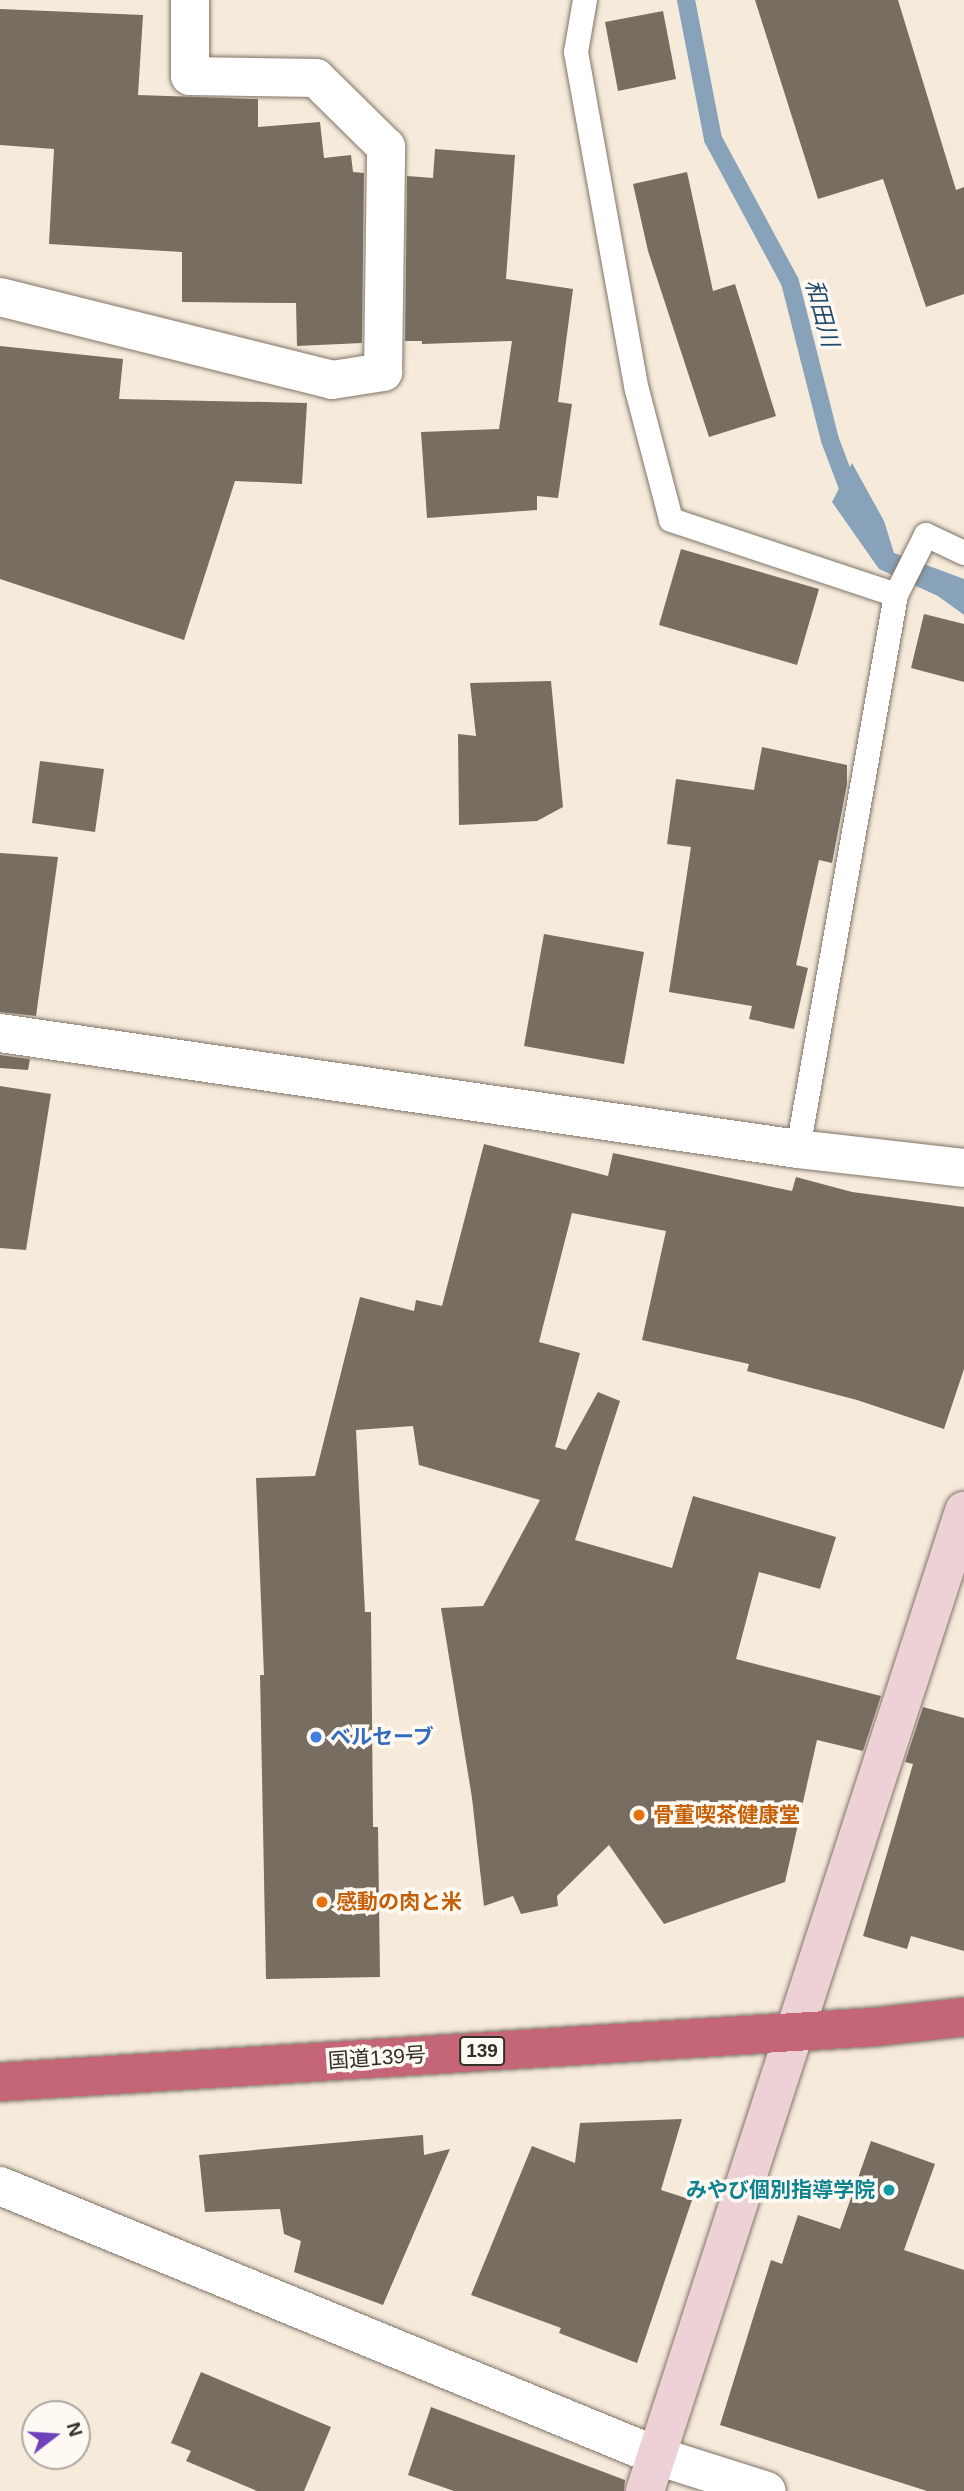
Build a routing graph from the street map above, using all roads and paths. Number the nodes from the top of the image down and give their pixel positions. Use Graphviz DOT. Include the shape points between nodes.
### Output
graph roads {
  1 [pos="190,0"];
  2 [pos="584,0"];
  3 [pos="0,297"];
  4 [pos="964,553"];
  5 [pos="898,592"];
  6 [pos="0,1033"];
  7 [pos="798,1149"];
  8 [pos="964,1168"];
  9 [pos="964,1511"];
  10 [pos="964,2017"];
  11 [pos="794,2031"];
  12 [pos="0,2082"];
  13 [pos="0,2186"];
  14 [pos="651,2474"];
  15 [pos="767,2491"];
  1 -- 3 [label="street" via="190,76 316,78 386,147 383,372 332,380"];
  2 -- 5 [label="lane" via="576,52 637,390 671,520"];
  4 -- 5 [label="lane" via="926,535"];
  5 -- 7 [label="lane"];
  6 -- 7 [label="street"];
  7 -- 8 [label="street"];
  9 -- 11 [label="street"];
  10 -- 11 [label="highway, 国道139号 / 139"];
  11 -- 12 [label="highway, 国道139号 / 139"];
  11 -- 14 [label="street"];
  13 -- 14 [label="street"];
  14 -- 15 [label="street"];
}
